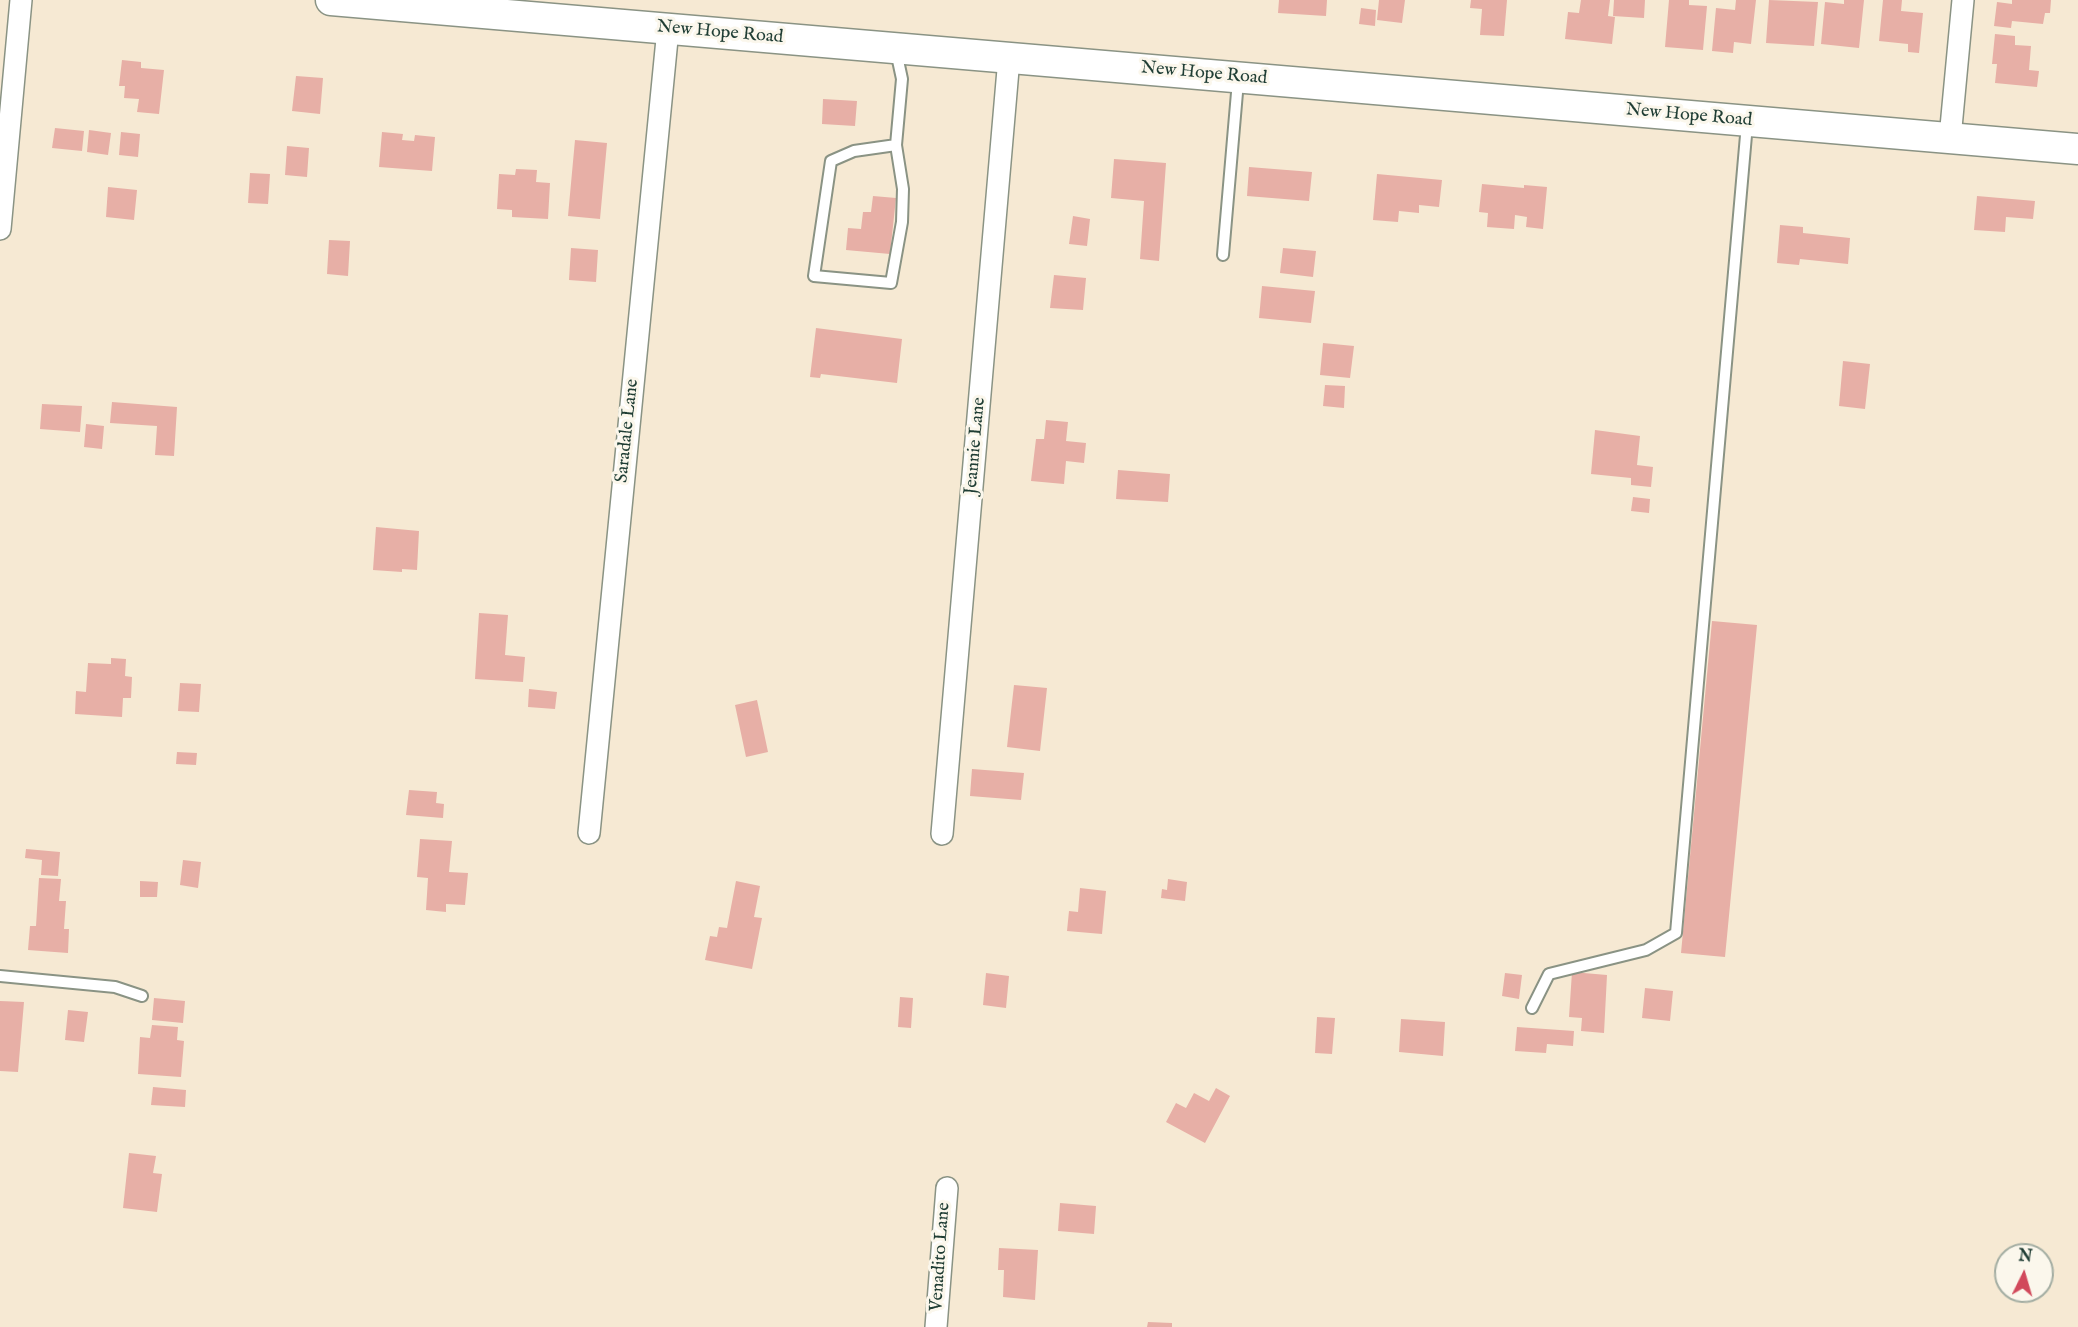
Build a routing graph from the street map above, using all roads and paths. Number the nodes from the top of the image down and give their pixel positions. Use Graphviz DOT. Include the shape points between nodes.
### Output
graph roads {
  1 [pos="21,0"];
  2 [pos="331,0"];
  3 [pos="1963,0"];
  4 [pos="668,29"];
  5 [pos="896,48"];
  6 [pos="1010,58"];
  7 [pos="1239,77"];
  8 [pos="1747,120"];
  9 [pos="1950,138"];
  10 [pos="896,145"];
  11 [pos="2078,149"];
  12 [pos="0,230"];
  13 [pos="1223,255"];
  14 [pos="589,834"];
  15 [pos="942,834"];
  16 [pos="0,976"];
  17 [pos="142,996"];
  18 [pos="1532,1008"];
  19 [pos="947,1188"];
  20 [pos="936,1327"];
  1 -- 12 [label="street"];
  2 -- 4 [label="main road, New Hope Road"];
  3 -- 9 [label="street"];
  4 -- 5 [label="main road, New Hope Road"];
  4 -- 14 [label="street, Saradale Lane"];
  5 -- 6 [label="main road, New Hope Road"];
  5 -- 10 [label="lane" via="902,80"];
  6 -- 7 [label="main road, New Hope Road"];
  6 -- 15 [label="street, Jeannie Lane"];
  7 -- 8 [label="main road, New Hope Road"];
  7 -- 13 [label="lane"];
  8 -- 9 [label="main road, New Hope Road"];
  8 -- 18 [label="lane" via="1676,933 1646,950 1549,974"];
  9 -- 11 [label="main road, New Hope Road"];
  10 -- 10 [label="lane" via="903,189 902,222 891,283 814,276 831,161 854,151"];
  16 -- 17 [label="lane" via="115,987"];
  19 -- 20 [label="street, Venadito Lane"];
}
